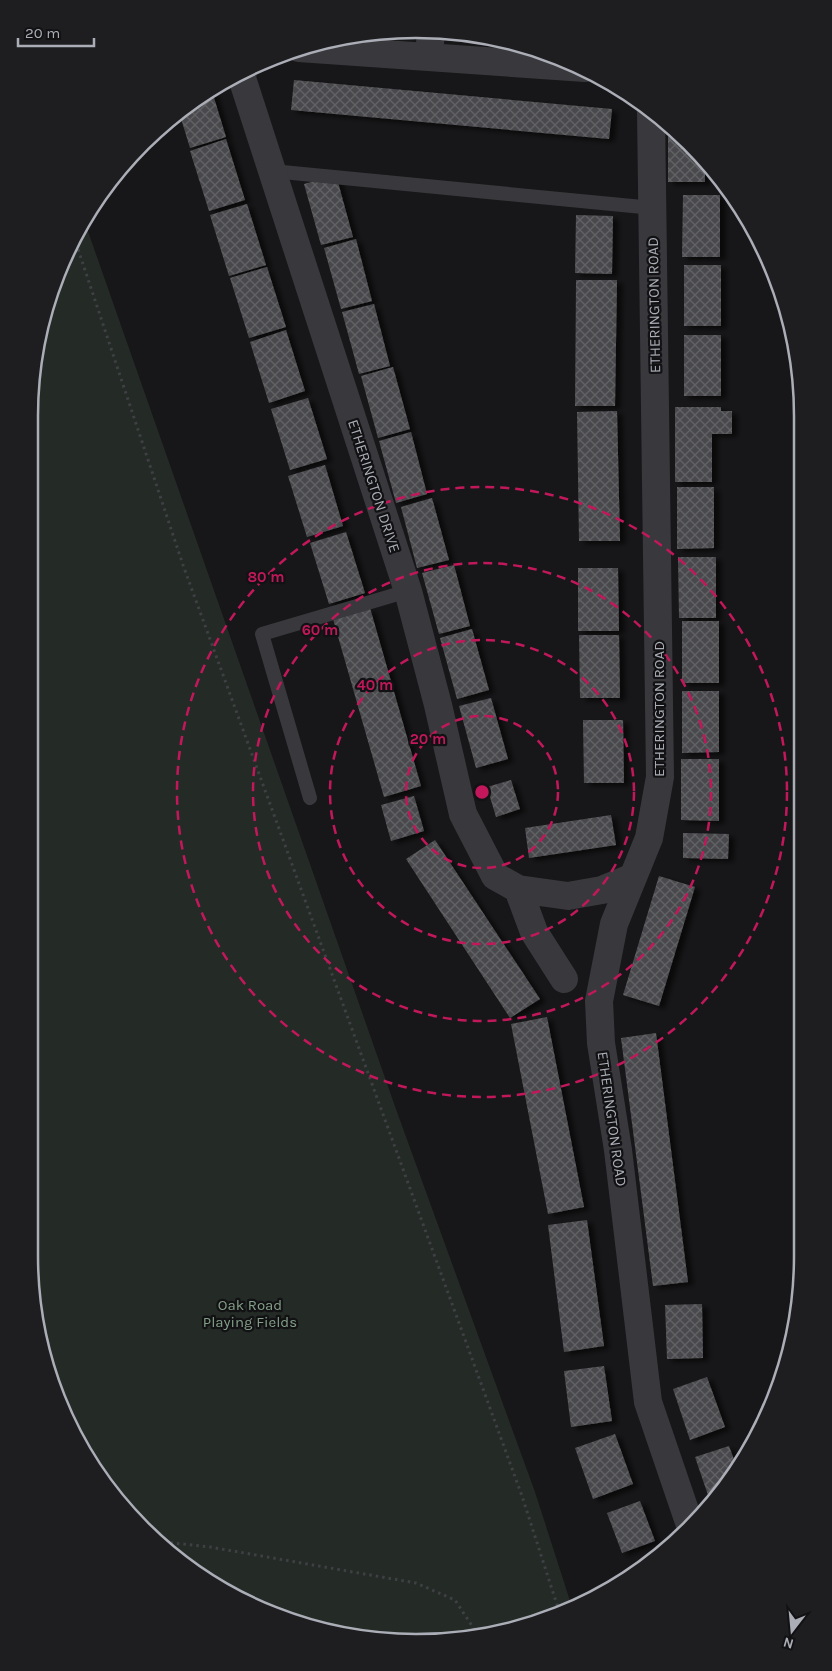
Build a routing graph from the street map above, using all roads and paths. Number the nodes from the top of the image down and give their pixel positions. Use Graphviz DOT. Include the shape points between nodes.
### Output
graph roads {
  1 [pos="430,38"];
  2 [pos="320,49"];
  3 [pos="429,57"];
  4 [pos="562,66"];
  5 [pos="243,80"];
  6 [pos="651,120"];
  7 [pos="272,171"];
  8 [pos="653,208"];
  9 [pos="78,248"];
  10 [pos="408,591"];
  11 [pos="310,798"];
  12 [pos="631,878"];
  13 [pos="518,889"];
  14 [pos="568,896"];
  15 [pos="614,924"];
  16 [pos="564,979"];
  17 [pos="687,1520"];
  18 [pos="169,1543"];
  19 [pos="557,1606"];
  20 [pos="474,1629"];
  1 -- 3 [label="street"];
  2 -- 3 [label="street"];
  3 -- 4 [label="street"];
  5 -- 7 [label="street, ETHERINGTON DRIVE"];
  6 -- 8 [label="street, ETHERINGTON ROAD"];
  7 -- 8 [label="lane"];
  7 -- 10 [label="street, ETHERINGTON DRIVE"];
  8 -- 12 [label="street, ETHERINGTON ROAD" via="660,777 649,838"];
  9 -- 19 [label="path" via="183,564 508,1459"];
  10 -- 11 [label="lane" via="262,634"];
  10 -- 13 [label="street, ETHERINGTON DRIVE" via="463,814 495,876"];
  12 -- 14 [label="street, ETHERINGTON DRIVE" via="602,890"];
  12 -- 15 [label="street, ETHERINGTON ROAD"];
  13 -- 14 [label="street, ETHERINGTON DRIVE"];
  13 -- 16 [label="street" via="534,932"];
  14 -- 15 [label="street, ETHERINGTON DRIVE" via="596,910"];
  15 -- 17 [label="street, ETHERINGTON ROAD" via="599,1001 601,1043 618,1150 648,1402"];
  18 -- 20 [label="path" via="416,1583 455,1600"];
}
